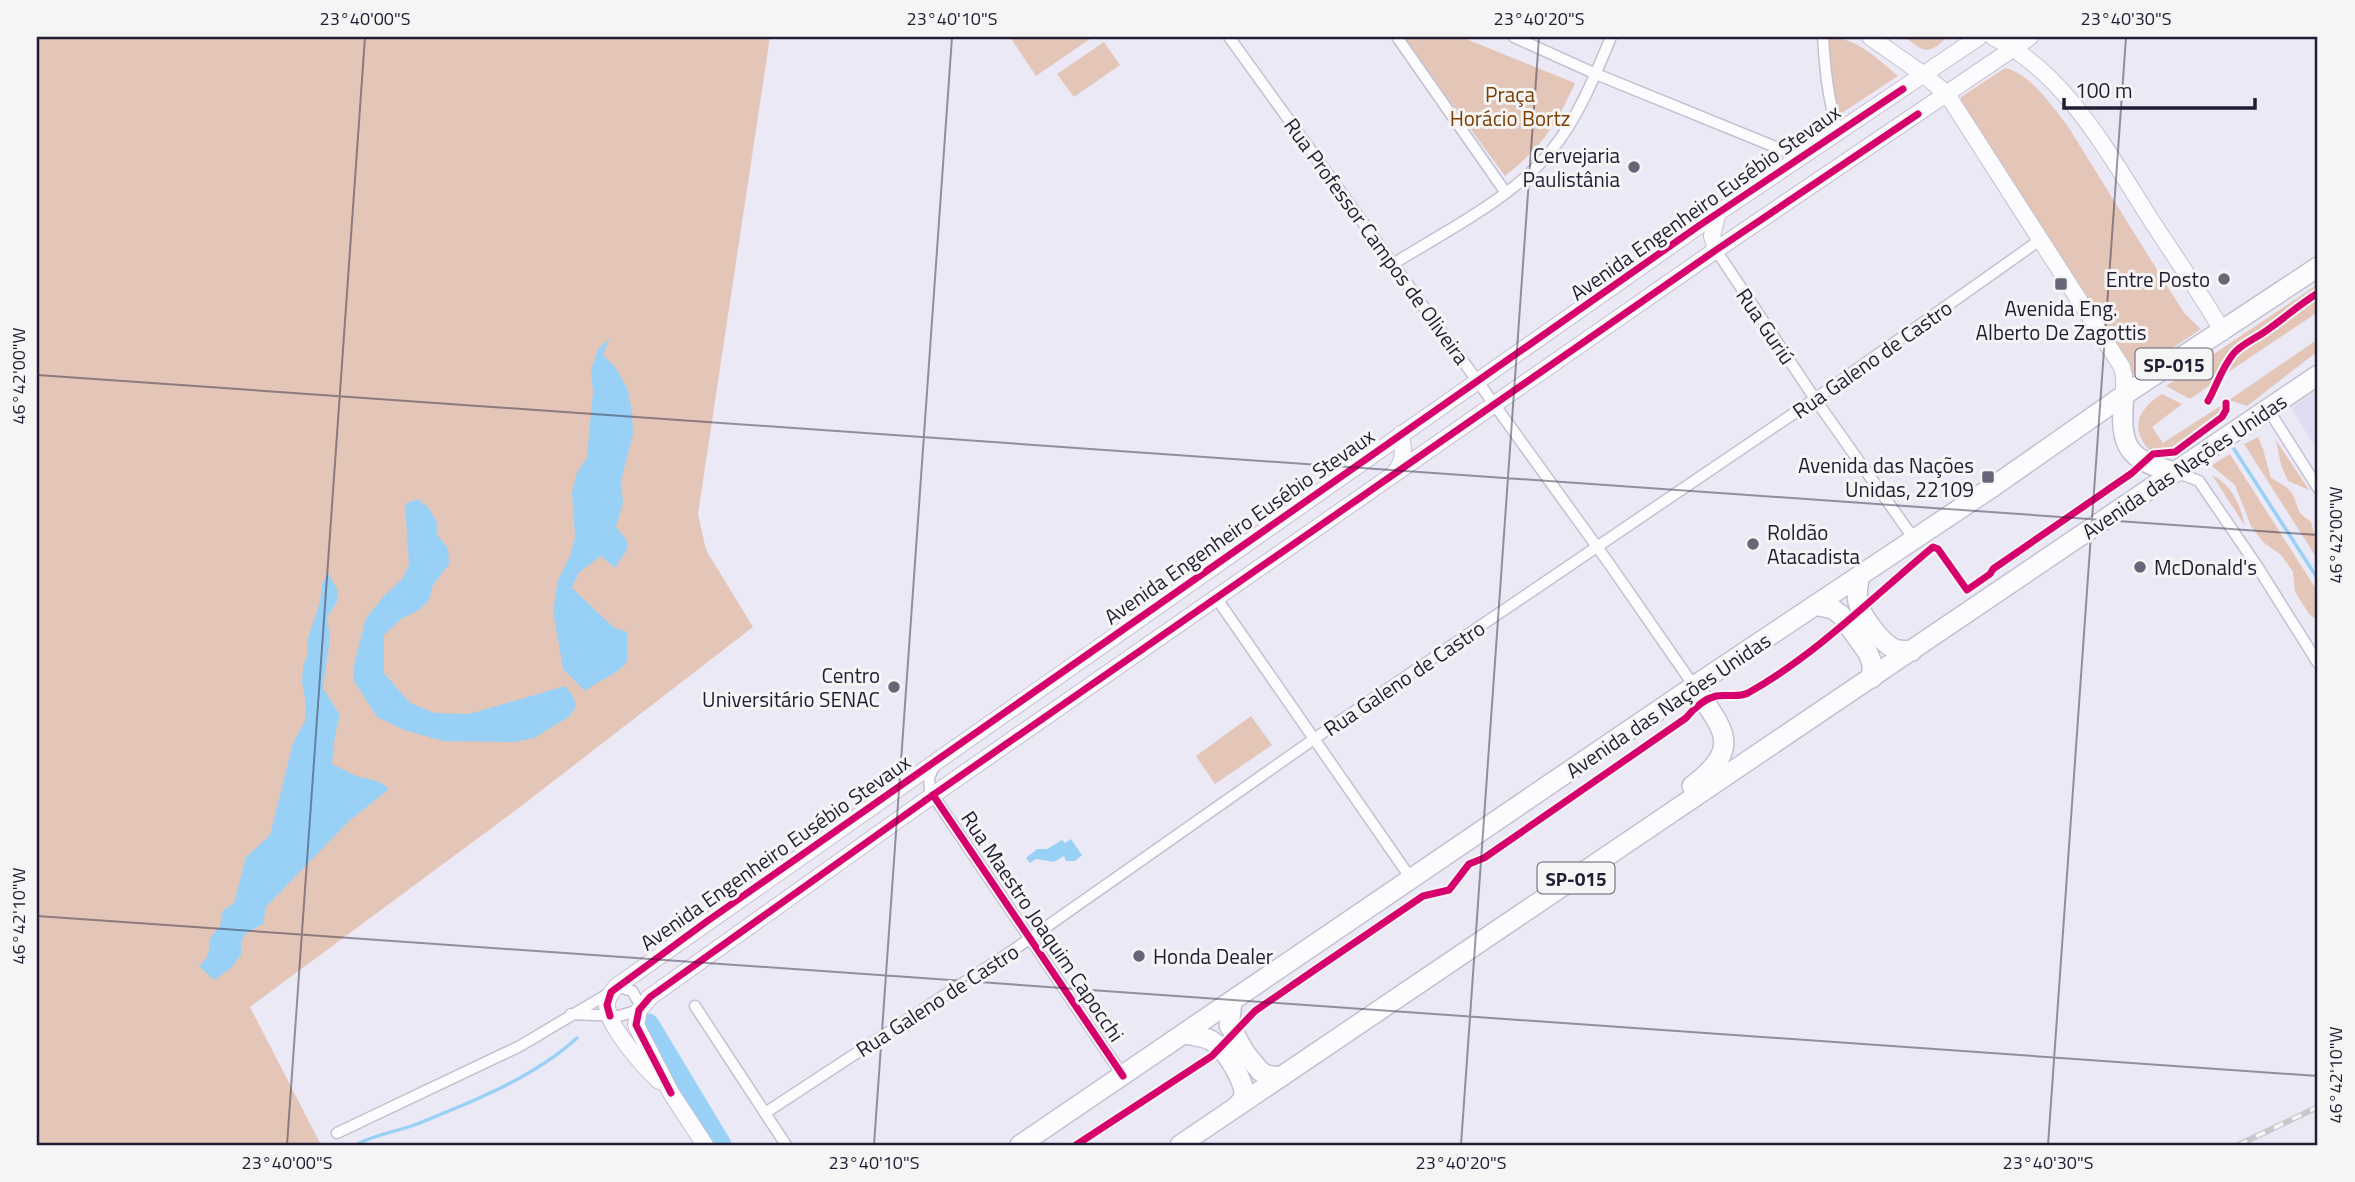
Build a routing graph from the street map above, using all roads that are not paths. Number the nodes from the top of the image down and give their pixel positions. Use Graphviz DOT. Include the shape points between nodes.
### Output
graph roads {
  1 [pos="1229,37"];
  2 [pos="1397,37"];
  3 [pos="1514,37"];
  4 [pos="1611,37"];
  5 [pos="1824,37"];
  6 [pos="1870,37"];
  7 [pos="1979,37"];
  8 [pos="1993,37"];
  9 [pos="2029,37"];
  10 [pos="2014,48"];
  11 [pos="1596,74"];
  12 [pos="1924,75"];
  13 [pos="1947,94"];
  14 [pos="1838,131"];
  15 [pos="1800,158"];
  16 [pos="1506,193"];
  17 [pos="1718,212"];
  18 [pos="2040,240"];
  19 [pos="1716,250"];
  20 [pos="1393,264"];
  21 [pos="2318,268"];
  22 [pos="2224,332"];
  23 [pos="2315,373"];
  24 [pos="1477,381"];
  25 [pos="2124,395"];
  26 [pos="1815,399"];
  27 [pos="1495,406"];
  28 [pos="2268,409"];
  29 [pos="1401,434"];
  30 [pos="2176,472"];
  31 [pos="1390,479"];
  32 [pos="2318,488"];
  33 [pos="1914,539"];
  34 [pos="1597,548"];
  35 [pos="1860,575"];
  36 [pos="1217,599"];
  37 [pos="1815,605"];
  38 [pos="1912,650"];
  39 [pos="2318,663"];
  40 [pos="1872,678"];
  41 [pos="1694,686"];
  42 [pos="1314,739"];
  43 [pos="939,758"];
  44 [pos="933,795"];
  45 [pos="1633,839"];
  46 [pos="1412,880"];
  47 [pos="1031,937"];
  48 [pos="614,989"];
  49 [pos="1233,1002"];
  50 [pos="695,1006"];
  51 [pos="640,1008"];
  52 [pos="571,1014"];
  53 [pos="610,1016"];
  54 [pos="1185,1034"];
  55 [pos="1123,1076"];
  56 [pos="1281,1077"];
  57 [pos="671,1093"];
  58 [pos="1235,1108"];
  59 [pos="765,1113"];
  60 [pos="337,1133"];
  61 [pos="705,1145"];
  62 [pos="786,1145"];
  63 [pos="1020,1145"];
  64 [pos="1180,1145"];
  1 -- 20 [label="street, Rua Professor Campos de Oliveira"];
  2 -- 16 [label="street"];
  3 -- 11 [label="street"];
  4 -- 11 [label="street"];
  5 -- 14 [label="street"];
  6 -- 12 [label="main road"];
  7 -- 12 [label="main road, Avenida Engenheiro Eusébio Stevaux"];
  8 -- 10 [label="main road"];
  9 -- 10 [label="main road"];
  10 -- 13 [label="main road"];
  10 -- 22 [label="main road" via="2069,99 2095,134"];
  11 -- 15 [label="street"];
  11 -- 16 [label="street" via="1550,152"];
  12 -- 13 [label="main road"];
  12 -- 14 [label="main road, Avenida Engenheiro Eusébio Stevaux"];
  13 -- 18 [label="main road"];
  13 -- 19 [label="main road"];
  14 -- 15 [label="main road, Avenida Engenheiro Eusébio Stevaux"];
  15 -- 17 [label="main road, Avenida Engenheiro Eusébio Stevaux"];
  16 -- 20 [label="street"];
  17 -- 19 [label="main road" via="1712,236"];
  17 -- 24 [label="main road, Avenida Engenheiro Eusébio Stevaux"];
  18 -- 25 [label="main road" via="2122,368"];
  18 -- 26 [label="street, Rua Galeno de Castro"];
  19 -- 26 [label="street, Rua Guriú"];
  19 -- 27 [label="main road"];
  20 -- 24 [label="street, Rua Professor Campos de Oliveira"];
  21 -- 22 [label="highway, Avenida das Nações Unidas / SP-015"];
  22 -- 25 [label="highway, Avenida das Nações Unidas / SP-015"];
  23 -- 28 [label="highway, Avenida das Nações Unidas / SP-015"];
  24 -- 27 [label="street, Rua Professor Campos de Oliveira"];
  24 -- 29 [label="main road, Avenida Engenheiro Eusébio Stevaux"];
  25 -- 30 [label="highway" via="2122,420 2133,455 2150,466"];
  25 -- 33 [label="highway, Avenida das Nações Unidas / SP-015"];
  26 -- 33 [label="street, Rua Guriú"];
  26 -- 34 [label="street, Rua Galeno de Castro"];
  27 -- 31 [label="main road"];
  27 -- 34 [label="street, Rua Professor Campos de Oliveira"];
  28 -- 30 [label="highway, Avenida das Nações Unidas / SP-015"];
  28 -- 32 [label="street"];
  29 -- 31 [label="main road" via="1402,464"];
  29 -- 43 [label="main road, Avenida Engenheiro Eusébio Stevaux"];
  30 -- 38 [label="highway, Avenida das Nações Unidas / SP-015"];
  30 -- 39 [label="street" via="2199,481"];
  31 -- 36 [label="main road"];
  33 -- 35 [label="highway, Avenida das Nações Unidas / SP-015"];
  34 -- 41 [label="street, Rua Professor Campos de Oliveira"];
  34 -- 42 [label="street, Rua Galeno de Castro"];
  35 -- 37 [label="highway, Avenida das Nações Unidas / SP-015"];
  35 -- 38 [label="highway" via="1858,605 1872,627 1886,644"];
  36 -- 42 [label="street"];
  36 -- 44 [label="main road"];
  37 -- 40 [label="highway" via="1841,615 1868,653"];
  37 -- 41 [label="highway, Avenida das Nações Unidas / SP-015"];
  38 -- 40 [label="highway, Avenida das Nações Unidas / SP-015"];
  40 -- 45 [label="highway, Avenida das Nações Unidas / SP-015"];
  41 -- 45 [label="highway" via="1723,729 1721,757 1708,774 1639,826"];
  41 -- 46 [label="highway, Avenida das Nações Unidas / SP-015"];
  42 -- 46 [label="street"];
  42 -- 47 [label="street, Rua Galeno de Castro"];
  43 -- 44 [label="street" via="929,777"];
  43 -- 48 [label="main road, Avenida Engenheiro Eusébio Stevaux"];
  44 -- 47 [label="street, Rua Maestro Joaquim Capocchi"];
  44 -- 51 [label="main road"];
  45 -- 56 [label="highway, Avenida das Nações Unidas / SP-015"];
  46 -- 49 [label="highway, Avenida das Nações Unidas / SP-015"];
  47 -- 55 [label="street, Rua Maestro Joaquim Capocchi"];
  47 -- 59 [label="street, Rua Galeno de Castro"];
  48 -- 51 [label="street" via="632,990"];
  48 -- 52 [label="street, Avenida Engenheiro Eusébio Stevaux"];
  48 -- 53 [label="main road" via="607,1005"];
  49 -- 54 [label="highway, Avenida das Nações Unidas / SP-015"];
  49 -- 56 [label="highway" via="1229,1025 1246,1054 1266,1075"];
  50 -- 59 [label="street"];
  51 -- 53 [label="street"];
  51 -- 57 [label="main road" via="636,1025"];
  52 -- 53 [label="street"];
  52 -- 60 [label="street, Avenida Engenheiro Eusébio Stevaux" via="520,1046"];
  53 -- 57 [label="main road" via="642,1065"];
  54 -- 55 [label="highway, Avenida das Nações Unidas / SP-015"];
  54 -- 58 [label="highway" via="1208,1038 1220,1047 1244,1086 1244,1098"];
  55 -- 63 [label="highway, Avenida das Nações Unidas / SP-015"];
  56 -- 58 [label="highway, Avenida das Nações Unidas / SP-015"];
  57 -- 61 [label="main road"];
  58 -- 64 [label="highway, Avenida das Nações Unidas / SP-015"];
  59 -- 62 [label="street"];
}
